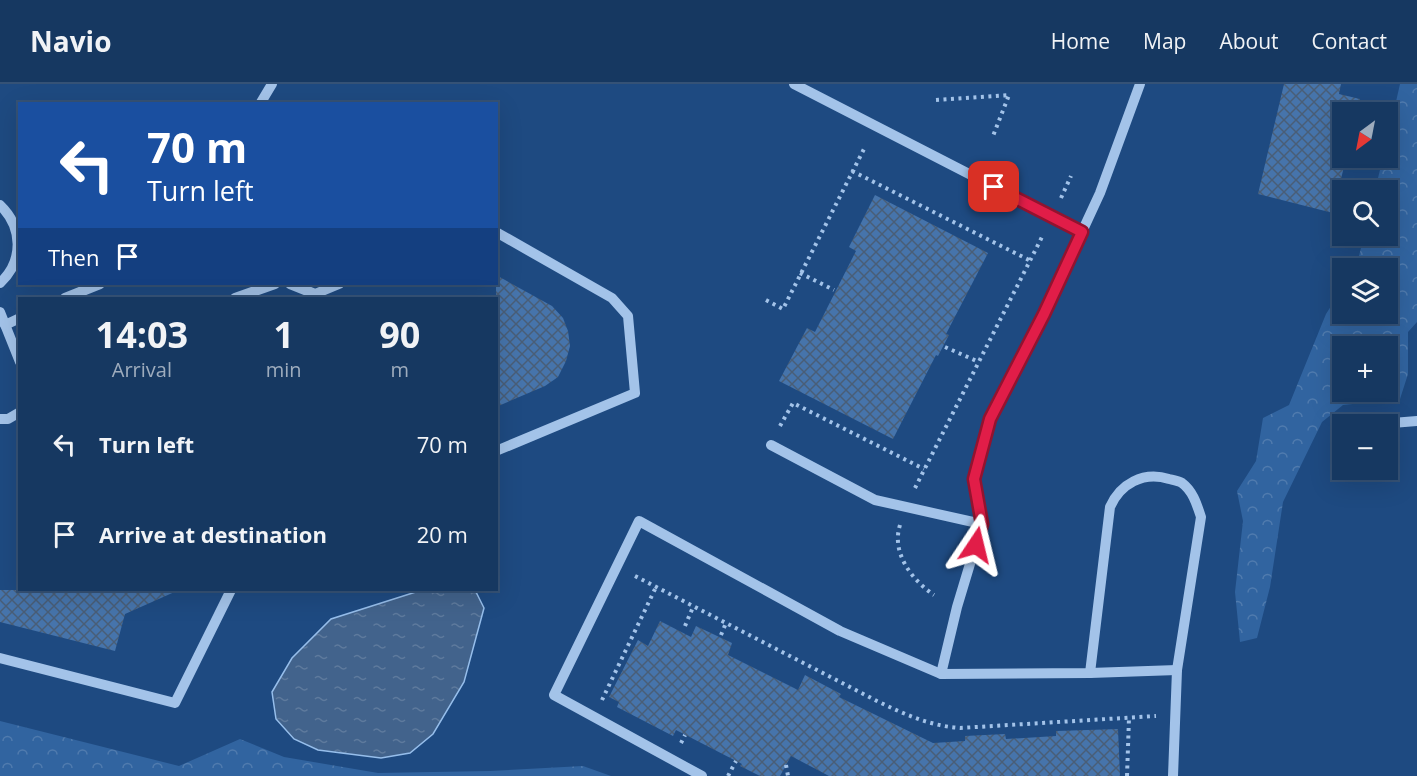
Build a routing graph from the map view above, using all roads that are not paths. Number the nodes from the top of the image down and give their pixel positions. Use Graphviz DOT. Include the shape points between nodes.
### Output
graph roads {
  1 [pos="272,84"];
  2 [pos="794,84"];
  3 [pos="1140,84"];
  4 [pos="261,102"];
  5 [pos="0,205"];
  6 [pos="1082,232"];
  7 [pos="498,233"];
  8 [pos="18,238"];
  9 [pos="18,250"];
  10 [pos="0,283"];
  11 [pos="98,285"];
  12 [pos="272,285"];
  13 [pos="292,285"];
  14 [pos="337,285"];
  15 [pos="313,296"];
  16 [pos="68,297"];
  17 [pos="239,297"];
  18 [pos="0,312"];
  19 [pos="18,319"];
  20 [pos="5,324"];
  21 [pos="18,357"];
  22 [pos="18,413"];
  23 [pos="0,419"];
  24 [pos="1417,422"];
  25 [pos="1398,423"];
  26 [pos="771,445"];
  27 [pos="498,450"];
  28 [pos="982,524"];
  29 [pos="231,591"];
  30 [pos="0,658"];
  31 [pos="1178,670"];
  32 [pos="1090,673"];
  33 [pos="941,674"];
  34 [pos="702,776"];
  35 [pos="1173,776"];
  1 -- 4 [label="street"];
  2 -- 6 [label="street"];
  3 -- 6 [label="street"];
  5 -- 8 [label="street" via="8,212"];
  6 -- 28 [label="street" via="990,419 974,479"];
  7 -- 27 [label="street" via="612,298 628,316 636,393"];
  9 -- 10 [label="street" via="11,270"];
  11 -- 16 [label="street"];
  12 -- 17 [label="street"];
  13 -- 15 [label="street"];
  14 -- 15 [label="street"];
  18 -- 20 [label="street"];
  19 -- 20 [label="street"];
  20 -- 21 [label="street"];
  22 -- 23 [label="street"];
  24 -- 25 [label="street"];
  26 -- 28 [label="street" via="875,500"];
  28 -- 33 [label="street"];
  29 -- 30 [label="street" via="175,703"];
  31 -- 32 [label="street"];
  31 -- 32 [label="street" via="1201,517 1194,498 1182,483 1161,476 1142,477 1125,486 1110,507"];
  31 -- 35 [label="street"];
  32 -- 33 [label="street"];
  33 -- 34 [label="street" via="840,631 639,521 554,695"];
}
